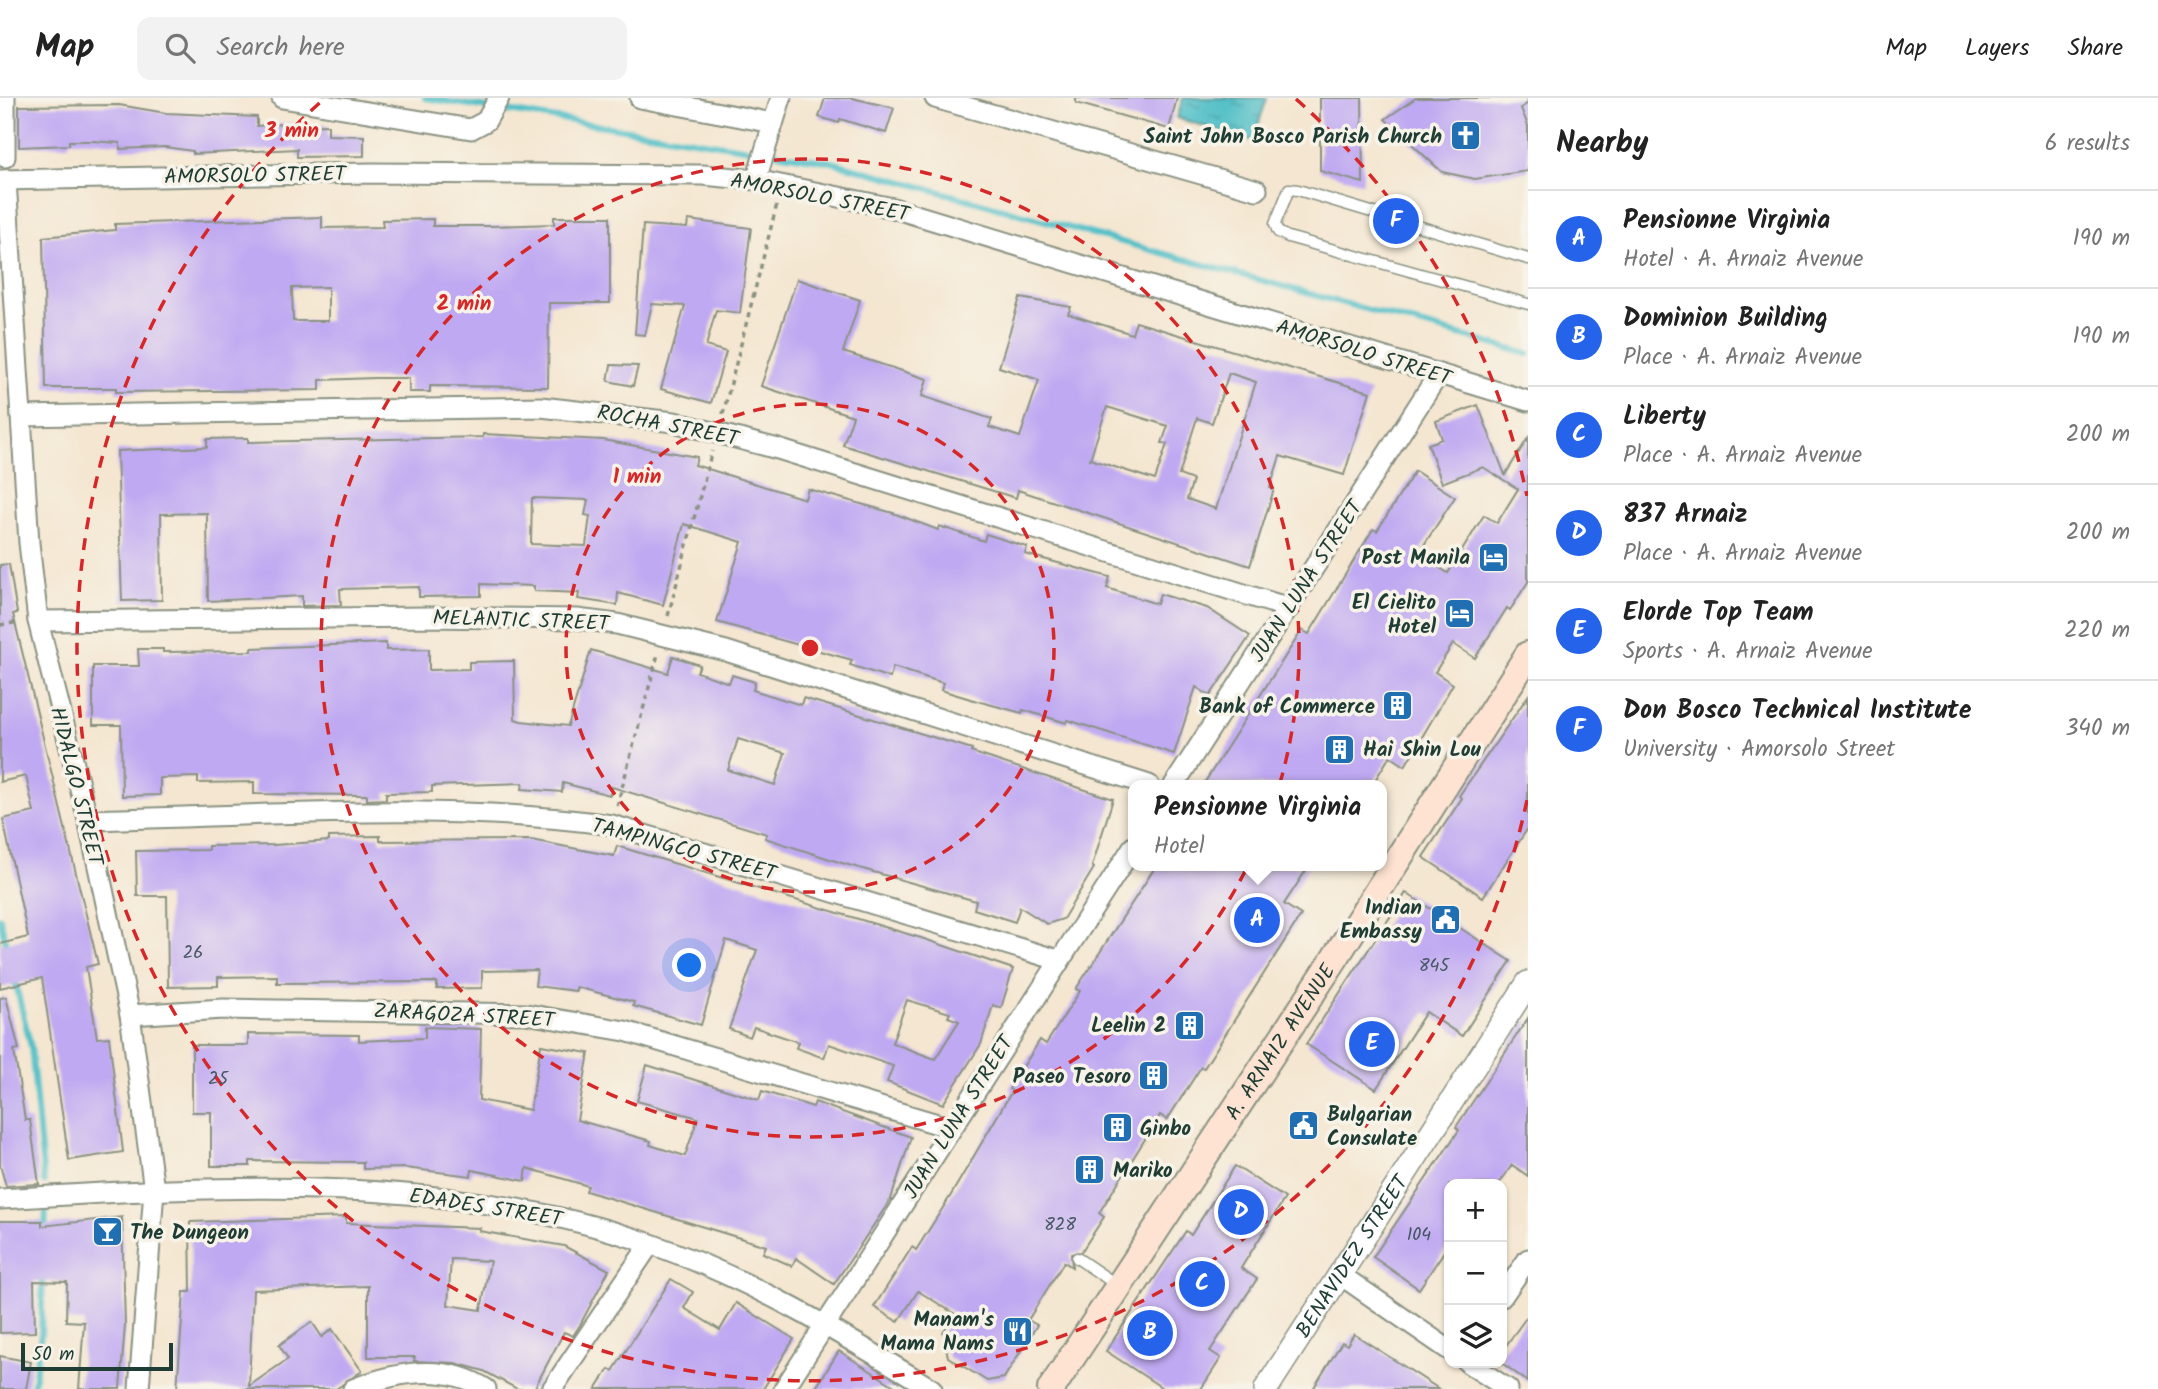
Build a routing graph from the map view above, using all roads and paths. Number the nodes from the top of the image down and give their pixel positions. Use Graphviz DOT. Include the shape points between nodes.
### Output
graph roads {
  1 [pos="5,98"];
  2 [pos="282,98"];
  3 [pos="499,98"];
  4 [pos="640,98"];
  5 [pos="781,98"];
  6 [pos="935,98"];
  7 [pos="774,123"];
  8 [pos="5,157"];
  9 [pos="3,180"];
  10 [pos="756,180"];
  11 [pos="782,185"];
  12 [pos="1257,190"];
  13 [pos="1528,259"];
  14 [pos="1528,304"];
  15 [pos="1438,375"];
  16 [pos="1528,401"];
  17 [pos="21,416"];
  18 [pos="718,432"];
  19 [pos="1289,608"];
  20 [pos="38,621"];
  21 [pos="1528,655"];
  22 [pos="1133,780"];
  23 [pos="1177,780"];
  24 [pos="88,820"];
  25 [pos="1128,855"];
  26 [pos="1058,960"];
  27 [pos="1528,983"];
  28 [pos="130,1015"];
  29 [pos="951,1128"];
  30 [pos="154,1190"];
  31 [pos="0,1199"];
  32 [pos="650,1244"];
  33 [pos="1077,1258"];
  34 [pos="1528,1259"];
  35 [pos="1339,1275"];
  36 [pos="1117,1285"];
  37 [pos="1507,1290"];
  38 [pos="826,1325"];
  39 [pos="1444,1347"];
  40 [pos="1476,1368"];
  41 [pos="139,1389"];
  42 [pos="353,1389"];
  43 [pos="486,1389"];
  44 [pos="552,1389"];
  45 [pos="784,1389"];
  46 [pos="932,1389"];
  47 [pos="1051,1389"];
  48 [pos="1266,1389"];
  49 [pos="1508,1389"];
  1 -- 8 [label="street"];
  2 -- 3 [label="street" via="471,129 486,121"];
  4 -- 7 [label="street"];
  5 -- 7 [label="street"];
  6 -- 12 [label="street"];
  7 -- 10 [label="street"];
  9 -- 10 [label="street, AMORSOLO STREET" via="386,173 703,175"];
  9 -- 17 [label="street, HIDALGO STREET"];
  10 -- 11 [label="street, AMORSOLO STREET"];
  11 -- 15 [label="street, AMORSOLO STREET" via="893,208"];
  11 -- 18 [label="path"];
  13 -- 14 [label="lane" via="1298,190 1289,189 1275,224 1278,232 1288,237"];
  15 -- 16 [label="street, AMORSOLO STREET"];
  15 -- 19 [label="street, JUAN LUNA STREET"];
  17 -- 18 [label="street, ROCHA STREET" via="541,407 638,416"];
  17 -- 20 [label="street, HIDALGO STREET"];
  18 -- 19 [label="street, ROCHA STREET"];
  19 -- 23 [label="street, JUAN LUNA STREET"];
  20 -- 22 [label="street, MELANTIC STREET" via="429,617 577,619 617,624 726,651"];
  20 -- 24 [label="street, HIDALGO STREET"];
  21 -- 36 [label="main road, A. ARNAIZ AVENUE" via="1333,961"];
  24 -- 26 [label="street, TAMPINGCO STREET" via="480,812 612,825"];
  24 -- 28 [label="street, HIDALGO STREET"];
  25 -- 26 [label="street, JUAN LUNA STREET"];
  26 -- 29 [label="street, JUAN LUNA STREET"];
  27 -- 35 [label="street, BENAVIDEZ STREET"];
  28 -- 29 [label="street, ZARAGOZA STREET" via="223,1009 526,1014 625,1031"];
  28 -- 30 [label="street, HIDALGO STREET"];
  29 -- 38 [label="street, JUAN LUNA STREET"];
  30 -- 31 [label="street, EDADES STREET"];
  30 -- 32 [label="street, EDADES STREET" via="394,1191 563,1218"];
  30 -- 41 [label="street, HIDALGO STREET"];
  32 -- 38 [label="street, EDADES STREET" via="770,1294"];
  32 -- 44 [label="street"];
  33 -- 36 [label="lane"];
  34 -- 37 [label="street"];
  35 -- 39 [label="street"];
  35 -- 48 [label="street, BENAVIDEZ STREET"];
  36 -- 47 [label="main road, A. ARNAIZ AVENUE"];
  38 -- 45 [label="street, JUAN LUNA STREET"];
  38 -- 46 [label="street, EDADES STREET"];
  40 -- 49 [label="street"];
  42 -- 43 [label="street" via="388,1375 433,1372"];
}
